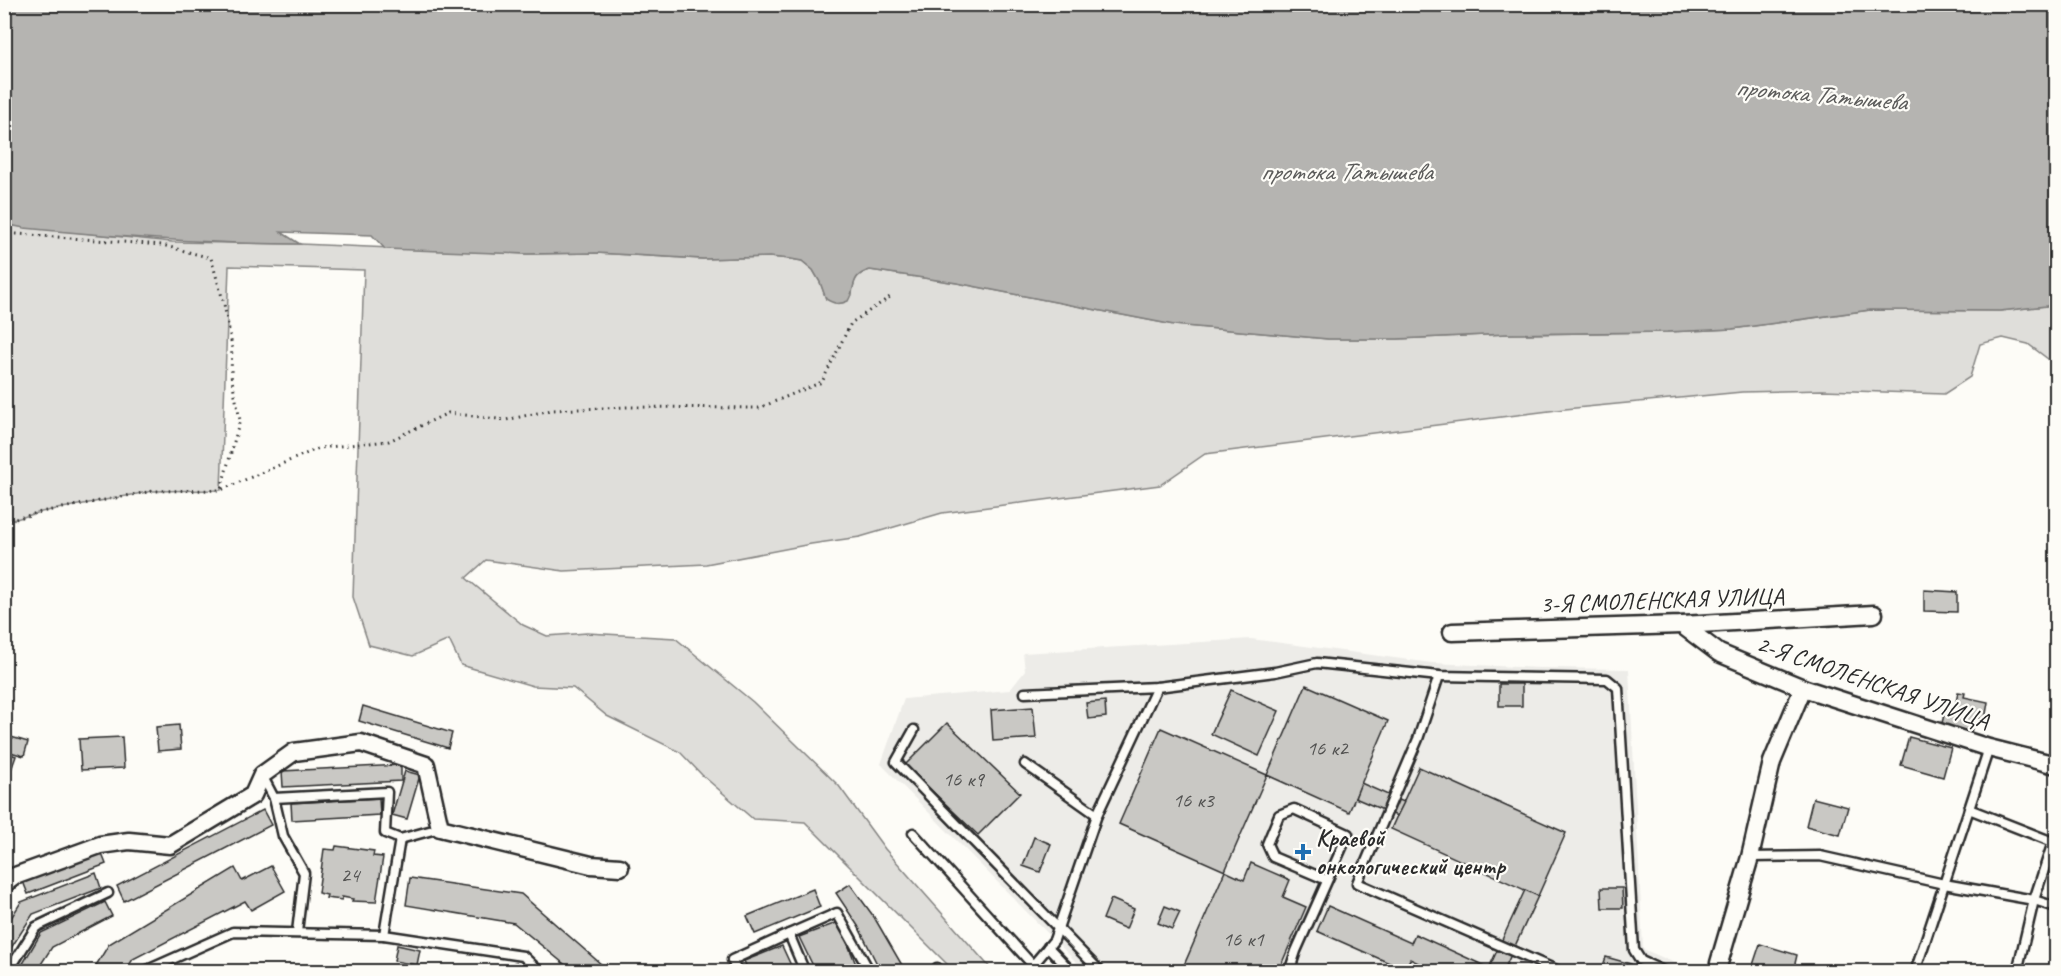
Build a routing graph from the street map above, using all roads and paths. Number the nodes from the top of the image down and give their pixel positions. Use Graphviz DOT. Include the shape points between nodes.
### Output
graph roads {
  1 [pos="4,233"];
  2 [pos="893,295"];
  3 [pos="221,490"];
  4 [pos="4,522"];
  5 [pos="1874,614"];
  6 [pos="1682,625"];
  7 [pos="1452,632"];
  8 [pos="1439,676"];
  9 [pos="1157,687"];
  10 [pos="1803,688"];
  11 [pos="1025,693"];
  12 [pos="914,730"];
  13 [pos="1989,748"];
  14 [pos="1025,764"];
  15 [pos="2056,765"];
  16 [pos="262,775"];
  17 [pos="274,798"];
  18 [pos="1969,810"];
  19 [pos="1097,815"];
  20 [pos="440,828"];
  21 [pos="913,833"];
  22 [pos="400,839"];
  23 [pos="1750,857"];
  24 [pos="620,867"];
  25 [pos="1327,880"];
  26 [pos="4,884"];
  27 [pos="1944,884"];
  28 [pos="108,894"];
  29 [pos="2034,900"];
  30 [pos="2056,907"];
  31 [pos="1059,927"];
  32 [pos="297,932"];
  33 [pos="789,934"];
  34 [pos="384,935"];
  35 [pos="1048,947"];
  36 [pos="1539,962"];
  37 [pos="1036,968"];
  38 [pos="9,972"];
  39 [pos="143,972"];
  40 [pos="540,972"];
  41 [pos="737,972"];
  42 [pos="805,972"];
  43 [pos="870,972"];
  44 [pos="1072,972"];
  45 [pos="1101,972"];
  46 [pos="1289,972"];
  47 [pos="1536,972"];
  48 [pos="1561,972"];
  49 [pos="1665,972"];
  50 [pos="1718,972"];
  51 [pos="1915,972"];
  52 [pos="2017,972"];
  1 -- 3 [label="path" via="162,244 211,258 232,346 231,375 240,420"];
  2 -- 3 [label="path" via="851,323 822,382 759,408 551,410 506,420 448,413 388,441 319,448"];
  3 -- 4 [label="path" via="153,491"];
  5 -- 6 [label="street, 3-Я СМОЛЕНСКАЯ УЛИЦА"];
  6 -- 7 [label="street, 3-Я СМОЛЕНСКАЯ УЛИЦА"];
  6 -- 10 [label="street, 2-Я СМОЛЕНСКАЯ УЛИЦА" via="1719,653"];
  8 -- 9 [label="lane" via="1317,663"];
  8 -- 36 [label="lane" via="1418,739 1357,883"];
  8 -- 49 [label="lane" via="1607,679 1617,688 1634,950 1641,961"];
  9 -- 11 [label="lane"];
  9 -- 19 [label="lane"];
  10 -- 13 [label="street, 2-Я СМОЛЕНСКАЯ УЛИЦА"];
  10 -- 23 [label="street" via="1773,762"];
  12 -- 31 [label="lane" via="896,762"];
  13 -- 15 [label="street, 2-Я СМОЛЕНСКАЯ УЛИЦА"];
  13 -- 18 [label="lane"];
  14 -- 19 [label="lane"];
  16 -- 17 [label="lane"];
  16 -- 20 [label="street" via="294,752 361,743 426,765"];
  16 -- 26 [label="street" via="253,795 170,845 129,841 100,845 15,876"];
  17 -- 22 [label="lane" via="387,792 385,833"];
  17 -- 32 [label="lane" via="283,836 304,873"];
  18 -- 27 [label="lane"];
  18 -- 29 [label="lane" via="2053,842"];
  19 -- 31 [label="lane"];
  20 -- 22 [label="lane"];
  20 -- 24 [label="street" via="591,866"];
  21 -- 37 [label="lane"];
  22 -- 34 [label="lane"];
  23 -- 27 [label="lane" via="1820,856"];
  23 -- 50 [label="street"];
  25 -- 25 [label="lane" via="1348,834 1294,809 1279,815 1267,844 1273,856"];
  25 -- 46 [label="lane"];
  27 -- 29 [label="lane"];
  27 -- 51 [label="lane"];
  28 -- 38 [label="lane" via="36,927"];
  29 -- 30 [label="lane"];
  29 -- 52 [label="lane"];
  31 -- 35 [label="lane"];
  31 -- 45 [label="lane"];
  32 -- 34 [label="lane"];
  32 -- 39 [label="lane" via="233,932"];
  33 -- 41 [label="lane" via="732,960"];
  33 -- 42 [label="lane"];
  33 -- 43 [label="lane" via="837,913"];
  34 -- 40 [label="lane" via="523,957"];
  35 -- 37 [label="lane"];
  35 -- 44 [label="lane"];
  36 -- 47 [label="lane"];
  36 -- 48 [label="lane"];
}
